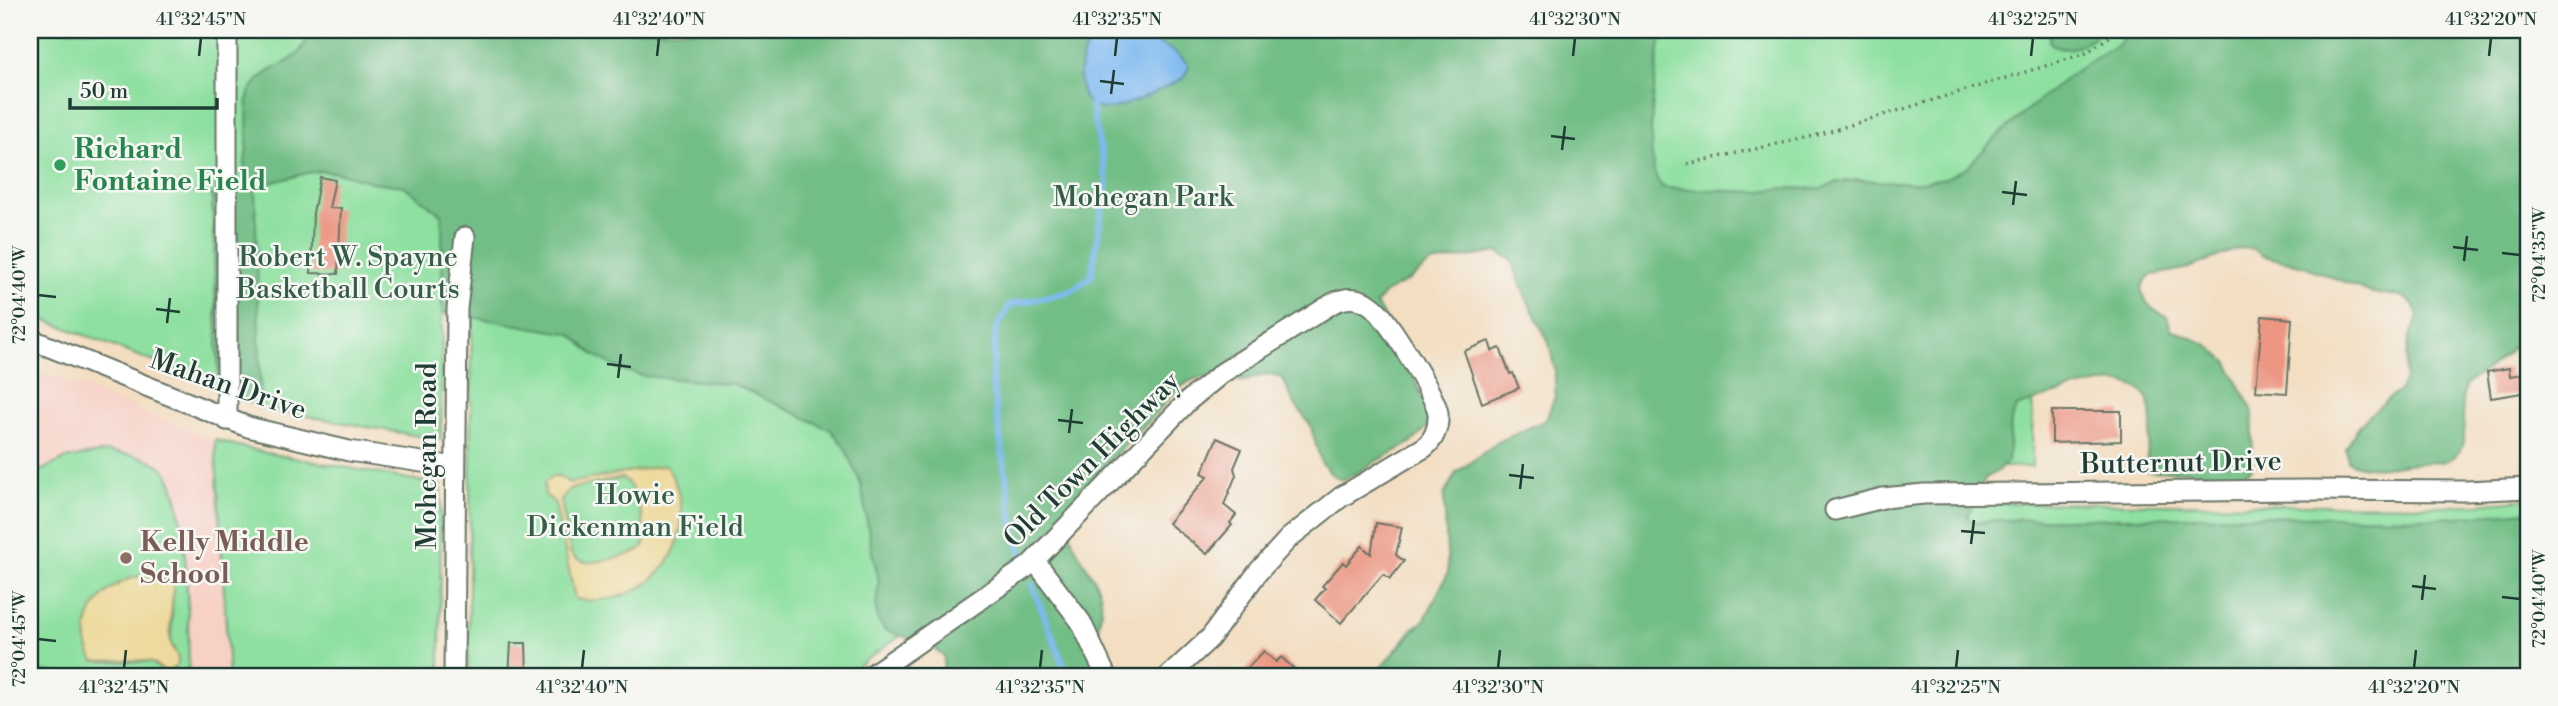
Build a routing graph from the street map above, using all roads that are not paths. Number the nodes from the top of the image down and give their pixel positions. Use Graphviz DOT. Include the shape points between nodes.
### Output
graph roads {
  1 [pos="227,30"];
  2 [pos="465,237"];
  3 [pos="30,339"];
  4 [pos="227,420"];
  5 [pos="455,467"];
  6 [pos="2528,488"];
  7 [pos="1835,510"];
  8 [pos="1035,561"];
  9 [pos="454,676"];
  10 [pos="870,676"];
  11 [pos="1107,676"];
  12 [pos="1169,676"];
  1 -- 4 [label="street"];
  2 -- 5 [label="street, Mohegan Road" via="457,309"];
  3 -- 4 [label="street, Mahan Drive"];
  4 -- 5 [label="street, Mahan Drive" via="349,451"];
  5 -- 9 [label="street, Mohegan Road"];
  6 -- 7 [label="street, Butternut Drive" via="1924,494"];
  8 -- 10 [label="street, Old Town Highway"];
  8 -- 11 [label="street" via="1081,622"];
  8 -- 12 [label="street, Old Town Highway" via="1210,381 1333,303 1347,298 1373,306 1434,400 1438,415 1434,436 1424,447 1341,497 1289,538 1210,638"];
}
